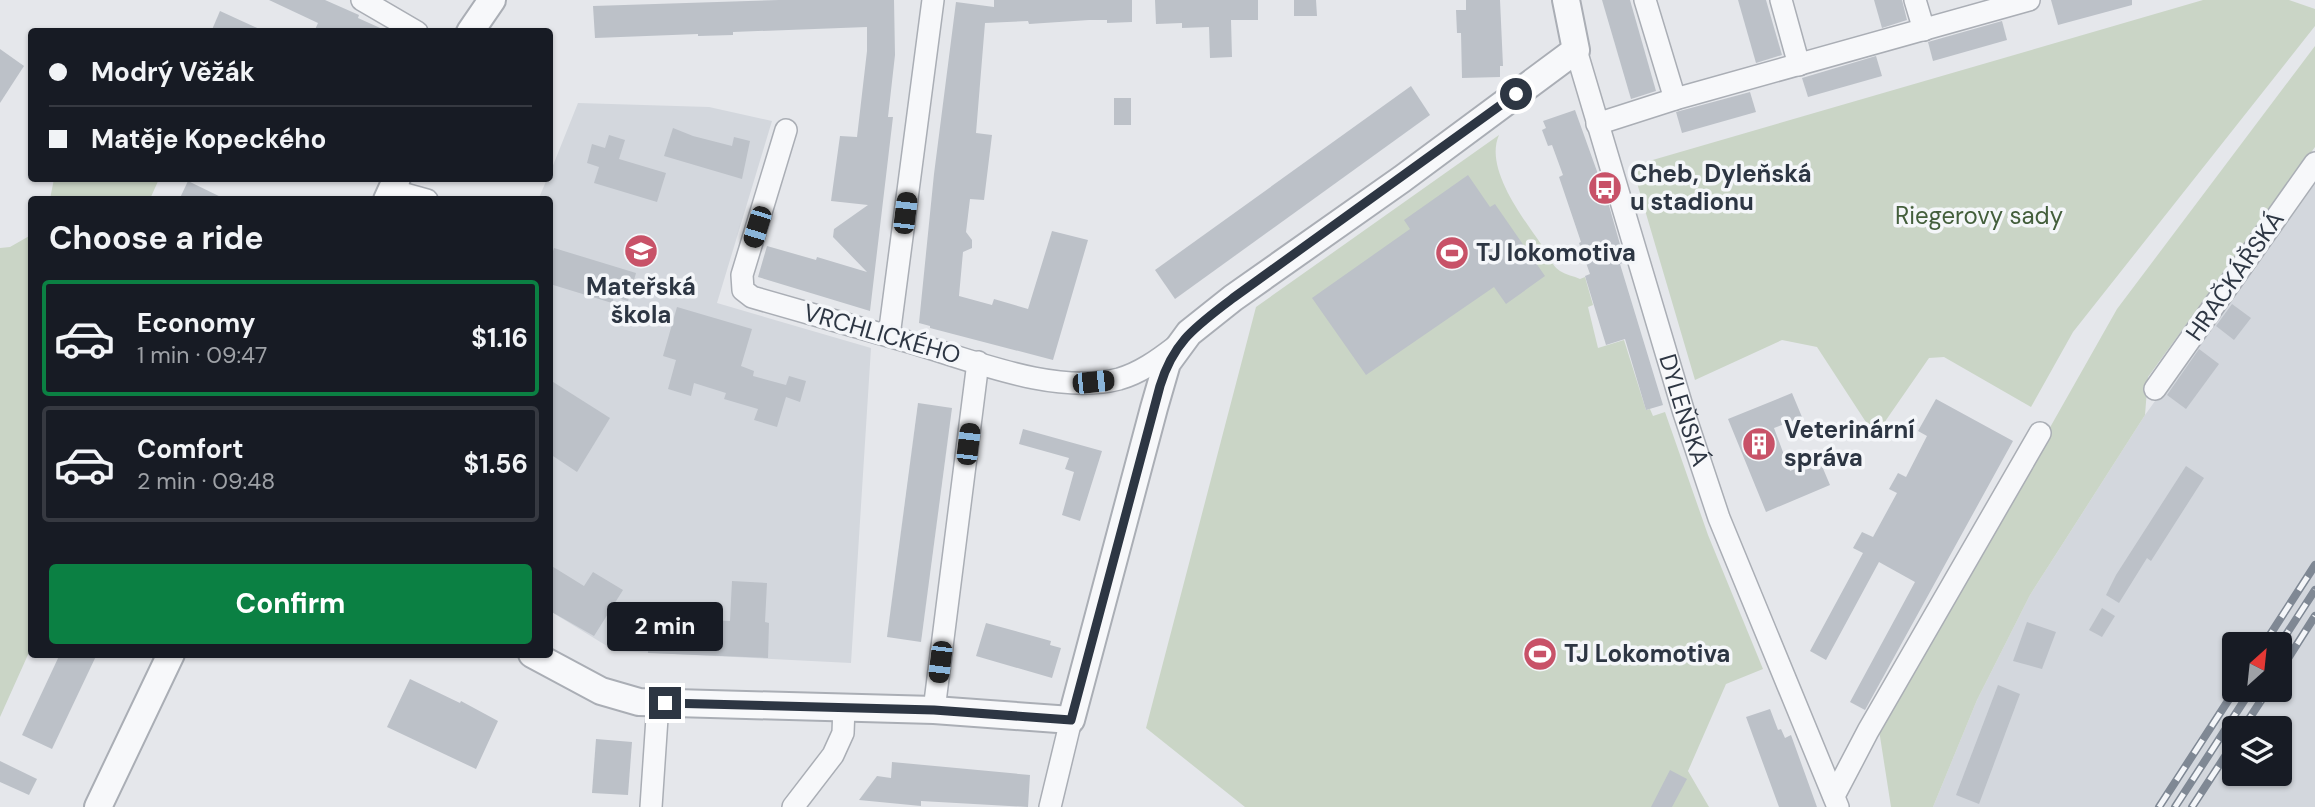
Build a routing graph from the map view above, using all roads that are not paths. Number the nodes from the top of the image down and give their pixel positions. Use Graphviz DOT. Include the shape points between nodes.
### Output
graph roads {
  1 [pos="362,0"];
  2 [pos="492,0"];
  3 [pos="933,0"];
  4 [pos="1566,0"];
  5 [pos="1645,0"];
  6 [pos="1781,0"];
  7 [pos="1915,0"];
  8 [pos="2029,0"];
  9 [pos="410,28"];
  10 [pos="473,28"];
  11 [pos="1924,30"];
  12 [pos="1576,50"];
  13 [pos="1799,65"];
  14 [pos="1675,99"];
  15 [pos="1597,124"];
  16 [pos="786,130"];
  17 [pos="2315,163"];
  18 [pos="392,189"];
  19 [pos="414,196"];
  20 [pos="889,336"];
  21 [pos="1179,344"];
  22 [pos="978,362"];
  23 [pos="2155,389"];
  24 [pos="2040,433"];
  25 [pos="169,658"];
  26 [pos="539,658"];
  27 [pos="658,703"];
  28 [pos="844,707"];
  29 [pos="934,710"];
  30 [pos="1071,720"];
  31 [pos="1836,801"];
  32 [pos="98,807"];
  33 [pos="652,807"];
  34 [pos="793,807"];
  35 [pos="1050,807"];
  1 -- 9 [label="street"];
  2 -- 10 [label="street"];
  3 -- 20 [label="street"];
  4 -- 12 [label="street, DYLEŇSKÁ"];
  5 -- 14 [label="street"];
  6 -- 13 [label="street"];
  7 -- 11 [label="street"];
  8 -- 11 [label="street"];
  11 -- 13 [label="street"];
  12 -- 15 [label="street, DYLEŇSKÁ"];
  12 -- 21 [label="street" via="1233,298"];
  13 -- 14 [label="street"];
  14 -- 15 [label="street"];
  15 -- 31 [label="street, DYLEŇSKÁ" via="1719,518"];
  16 -- 20 [label="street, VRCHLICKÉHO" via="742,275 743,290 752,297"];
  17 -- 23 [label="street, HRAČKÁŘSKÁ"];
  18 -- 19 [label="street"];
  20 -- 22 [label="street, VRCHLICKÉHO"];
  21 -- 22 [label="street, VRCHLICKÉHO" via="1140,371 1093,382 1036,378"];
  21 -- 30 [label="street" via="1160,386"];
  22 -- 29 [label="street"];
  24 -- 31 [label="street" via="1868,732"];
  25 -- 32 [label="street"];
  26 -- 27 [label="street" via="601,691"];
  27 -- 28 [label="street"];
  27 -- 33 [label="street"];
  28 -- 29 [label="street"];
  28 -- 34 [label="street" via="843,733 833,755"];
  29 -- 30 [label="street"];
  30 -- 35 [label="street"];
}
